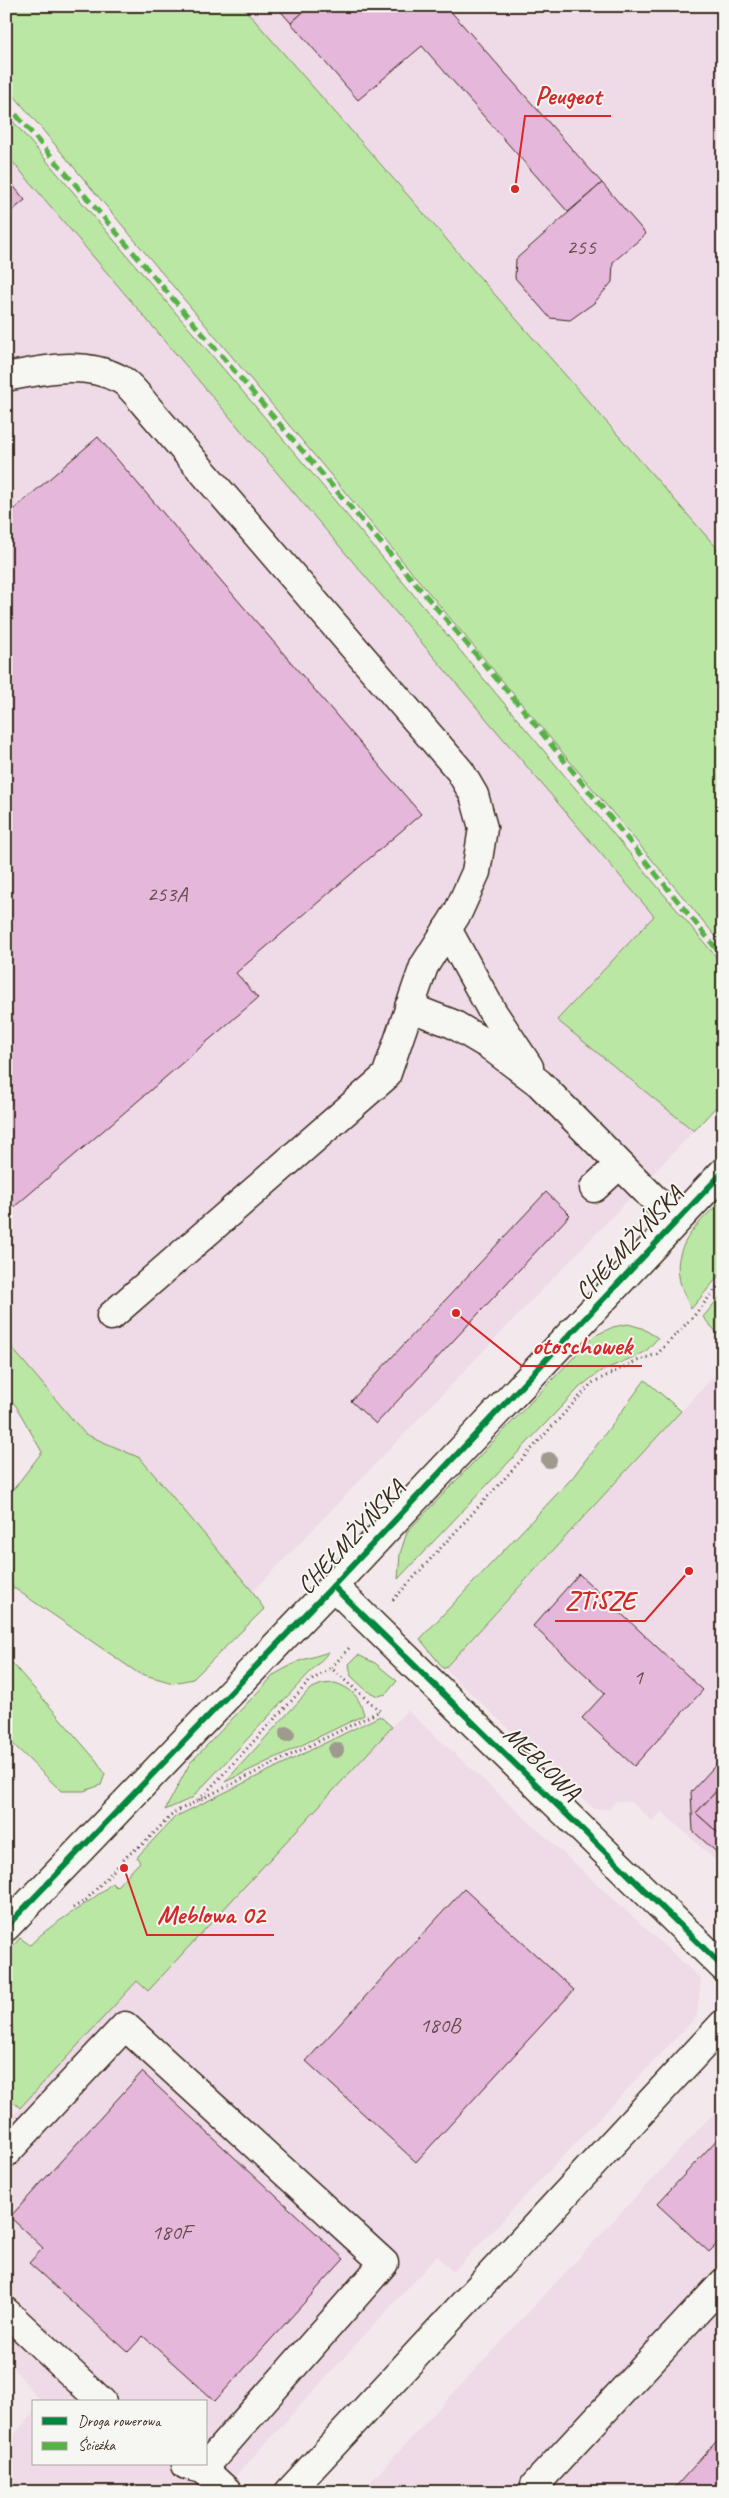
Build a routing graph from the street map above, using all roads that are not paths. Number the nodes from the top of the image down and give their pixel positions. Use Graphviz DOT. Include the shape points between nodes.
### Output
graph roads {
  1 [pos="6,377"];
  2 [pos="447,929"];
  3 [pos="409,1007"];
  4 [pos="539,1083"];
  5 [pos="619,1165"];
  6 [pos="723,1172"];
  7 [pos="594,1188"];
  8 [pos="676,1221"];
  9 [pos="111,1316"];
  10 [pos="333,1586"];
  11 [pos="6,1927"];
  12 [pos="723,1968"];
  13 [pos="723,2024"];
  14 [pos="6,2153"];
  15 [pos="723,2283"];
  16 [pos="6,2312"];
  17 [pos="100,2400"];
  18 [pos="208,2451"];
  19 [pos="194,2466"];
  20 [pos="228,2492"];
  21 [pos="289,2492"];
  22 [pos="541,2492"];
  1 -- 2 [label="street" via="65,366 93,370 121,380 460,771 474,795 483,828 476,872"];
  2 -- 3 [label="street" via="424,966"];
  2 -- 4 [label="street" via="492,1011"];
  3 -- 4 [label="street" via="453,1024 490,1046"];
  3 -- 9 [label="street" via="386,1076"];
  4 -- 5 [label="street"];
  5 -- 7 [label="street"];
  5 -- 8 [label="street"];
  6 -- 8 [label="street, CHEŁMŻYŃSKA"];
  8 -- 10 [label="street, CHEŁMŻYŃSKA"];
  10 -- 11 [label="street, CHEŁMŻYŃSKA"];
  10 -- 12 [label="street, MEBLOWA"];
  13 -- 21 [label="street"];
  14 -- 18 [label="street" via="125,2026 384,2263"];
  15 -- 22 [label="street" via="535,2485"];
  16 -- 17 [label="street"];
  19 -- 20 [label="street"];
}
